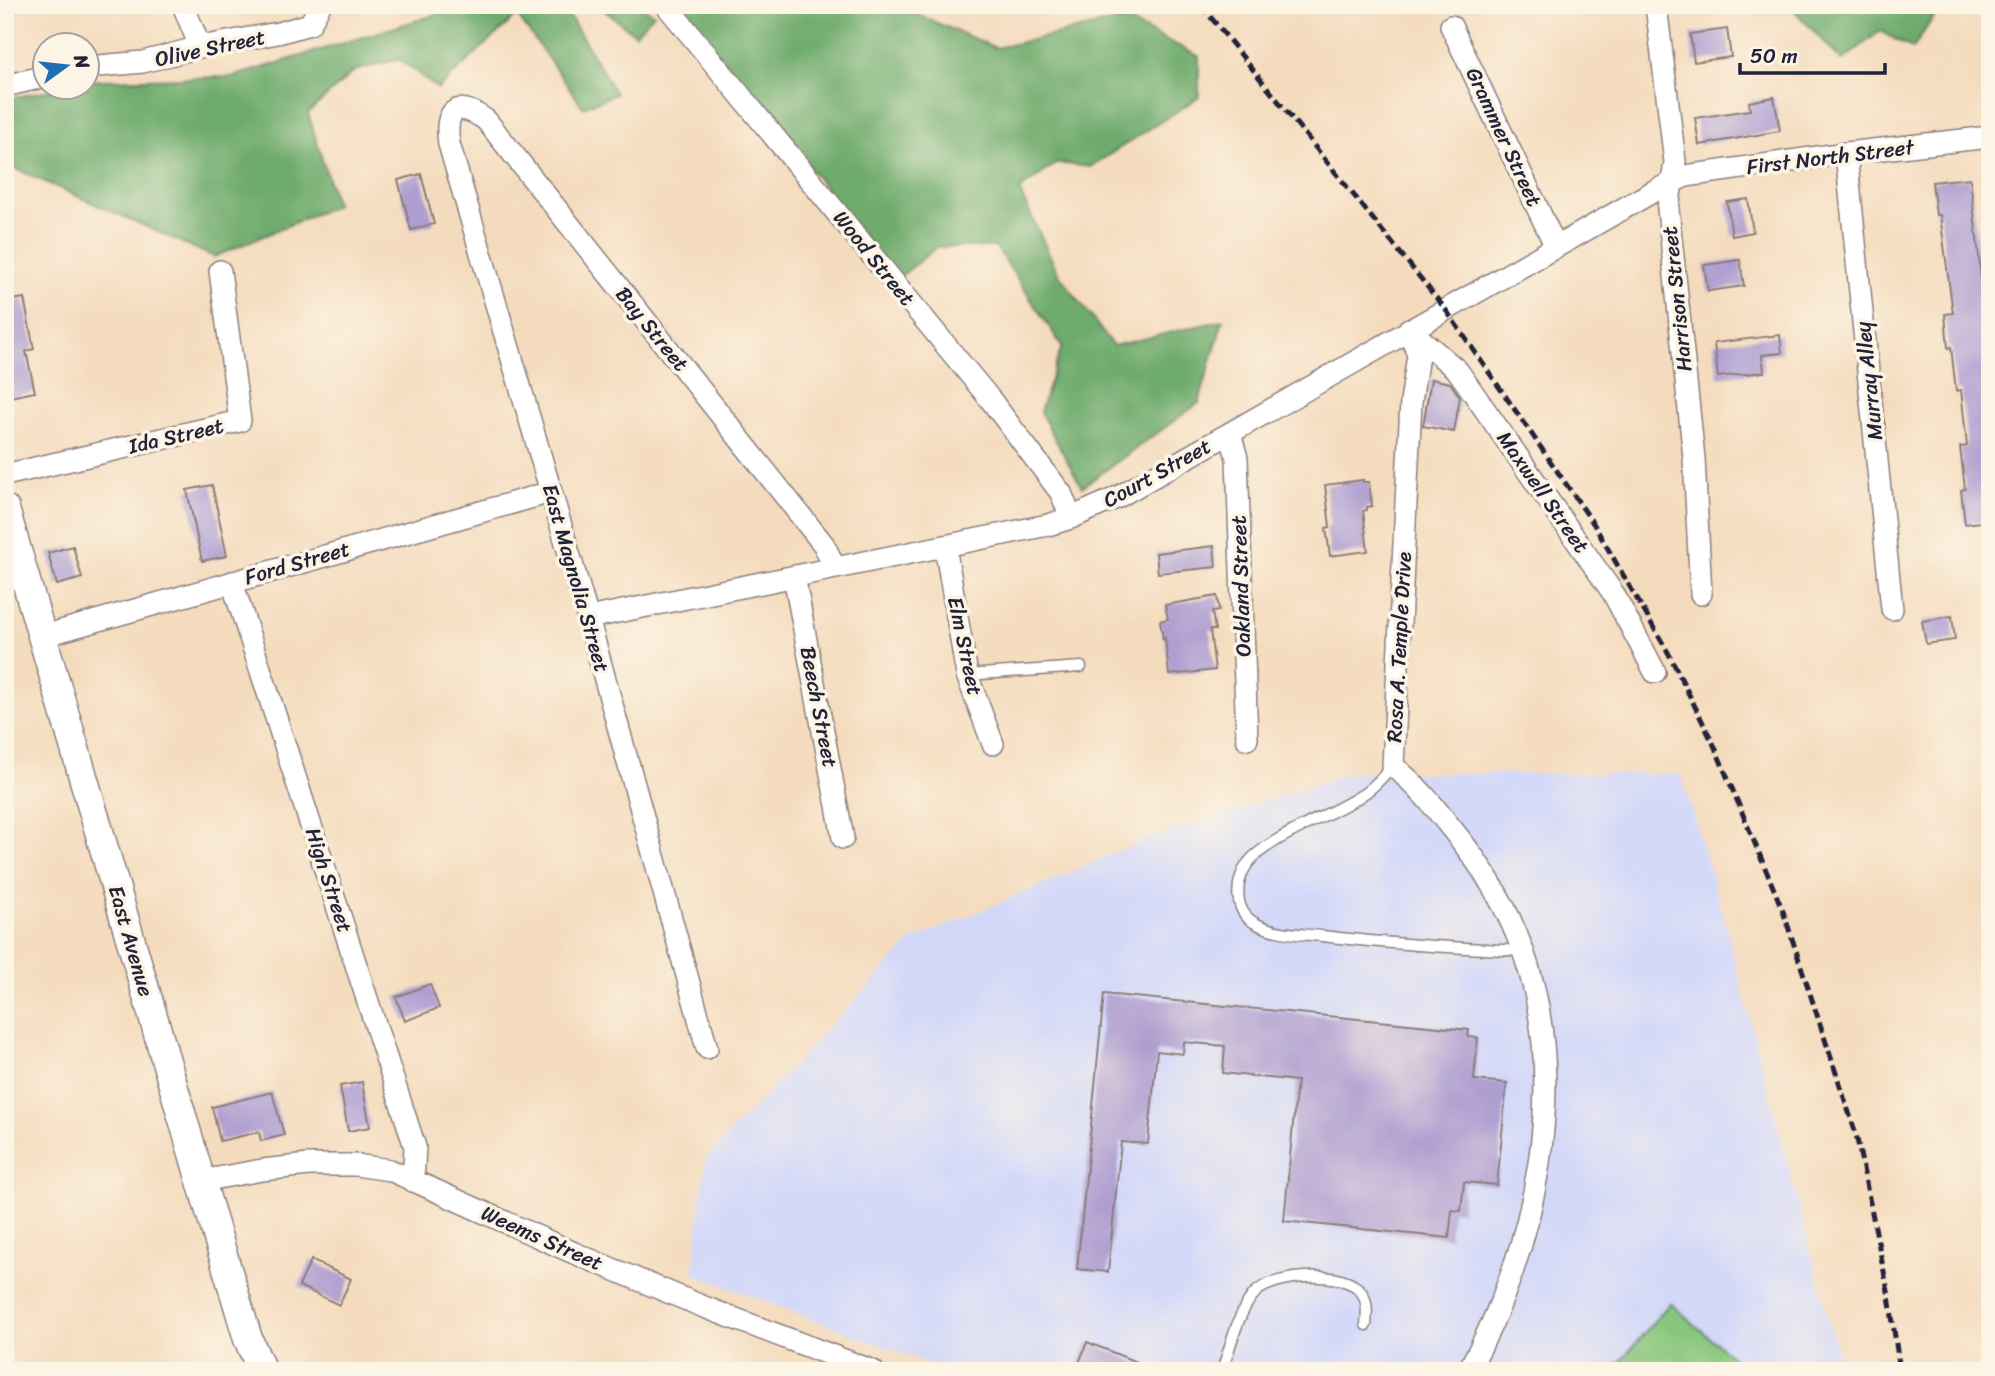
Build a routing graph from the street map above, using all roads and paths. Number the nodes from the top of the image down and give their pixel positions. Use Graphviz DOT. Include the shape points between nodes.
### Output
graph roads {
  1 [pos="183,5"];
  2 [pos="320,5"];
  3 [pos="666,5"];
  4 [pos="1656,5"];
  5 [pos="1451,26"];
  6 [pos="200,47"];
  7 [pos="102,66"];
  8 [pos="32,79"];
  9 [pos="5,86"];
  10 [pos="455,111"];
  11 [pos="1990,137"];
  12 [pos="1846,153"];
  13 [pos="1672,183"];
  14 [pos="1556,247"];
  15 [pos="220,271"];
  16 [pos="1409,329"];
  17 [pos="1230,433"];
  18 [pos="5,475"];
  19 [pos="551,492"];
  20 [pos="5,509"];
  21 [pos="1071,518"];
  22 [pos="945,546"];
  23 [pos="835,568"];
  24 [pos="794,576"];
  25 [pos="232,582"];
  26 [pos="1701,594"];
  27 [pos="1892,609"];
  28 [pos="588,618"];
  29 [pos="43,636"];
  30 [pos="1081,667"];
  31 [pos="1655,672"];
  32 [pos="967,675"];
  33 [pos="1247,739"];
  34 [pos="993,744"];
  35 [pos="1393,766"];
  36 [pos="843,838"];
  37 [pos="1523,951"];
  38 [pos="708,1048"];
  39 [pos="201,1181"];
  40 [pos="413,1181"];
  41 [pos="1366,1325"];
  42 [pos="262,1371"];
  43 [pos="873,1371"];
  44 [pos="1222,1371"];
  45 [pos="1468,1371"];
  1 -- 6 [label="street"];
  2 -- 6 [label="street, Olive Street" via="310,24"];
  3 -- 21 [label="street, Wood Street" via="990,399 1061,493"];
  4 -- 13 [label="street, Harrison Street" via="1675,162"];
  5 -- 14 [label="street, Grammer Street"];
  6 -- 7 [label="street, Olive Street" via="143,62"];
  8 -- 9 [label="street"];
  10 -- 19 [label="street, East Magnolia Street" via="448,121 449,144"];
  10 -- 23 [label="street, Bay Street" via="470,109 486,120 824,545"];
  11 -- 12 [label="street, First North Street"];
  12 -- 13 [label="street, First North Street" via="1686,176"];
  12 -- 27 [label="street, Murray Alley"];
  13 -- 14 [label="street, Court Street"];
  13 -- 26 [label="street, Harrison Street" via="1668,209 1694,458"];
  14 -- 16 [label="street, Court Street"];
  15 -- 18 [label="street, Ida Street" via="240,421"];
  16 -- 17 [label="street, Court Street"];
  16 -- 31 [label="street, Maxwell Street" via="1458,371 1614,593"];
  16 -- 35 [label="street, Rosa A. Temple Drive" via="1418,355 1411,401"];
  17 -- 21 [label="street, Court Street" via="1118,497"];
  17 -- 33 [label="street, Oakland Street" via="1237,457"];
  19 -- 25 [label="street, Ford Street"];
  19 -- 28 [label="street, East Magnolia Street"];
  20 -- 29 [label="street, East Avenue"];
  21 -- 22 [label="street, Court Street"];
  22 -- 23 [label="street, Court Street"];
  22 -- 32 [label="street, Elm Street"];
  23 -- 24 [label="street, Court Street"];
  24 -- 28 [label="street, Court Street"];
  24 -- 36 [label="street, Beech Street"];
  25 -- 29 [label="street, Ford Street"];
  25 -- 40 [label="street, High Street" via="415,1147"];
  28 -- 38 [label="street, East Magnolia Street"];
  29 -- 39 [label="street, East Avenue"];
  30 -- 32 [label="lane"];
  32 -- 34 [label="street, Elm Street"];
  35 -- 37 [label="street, Rosa A. Temple Drive" via="1415,783 1465,845 1494,889"];
  35 -- 37 [label="lane" via="1364,794 1249,862 1240,878 1240,910 1272,930 1392,944"];
  37 -- 45 [label="street, Rosa A. Temple Drive" via="1538,1007 1545,1061 1537,1171 1526,1228 1484,1343"];
  39 -- 40 [label="street, Weems Street" via="309,1165 390,1170"];
  39 -- 42 [label="street, East Avenue" via="248,1339"];
  40 -- 43 [label="street, Weems Street" via="610,1268"];
  41 -- 44 [label="lane" via="1366,1300 1353,1284 1311,1277 1268,1283 1246,1305"];
}
